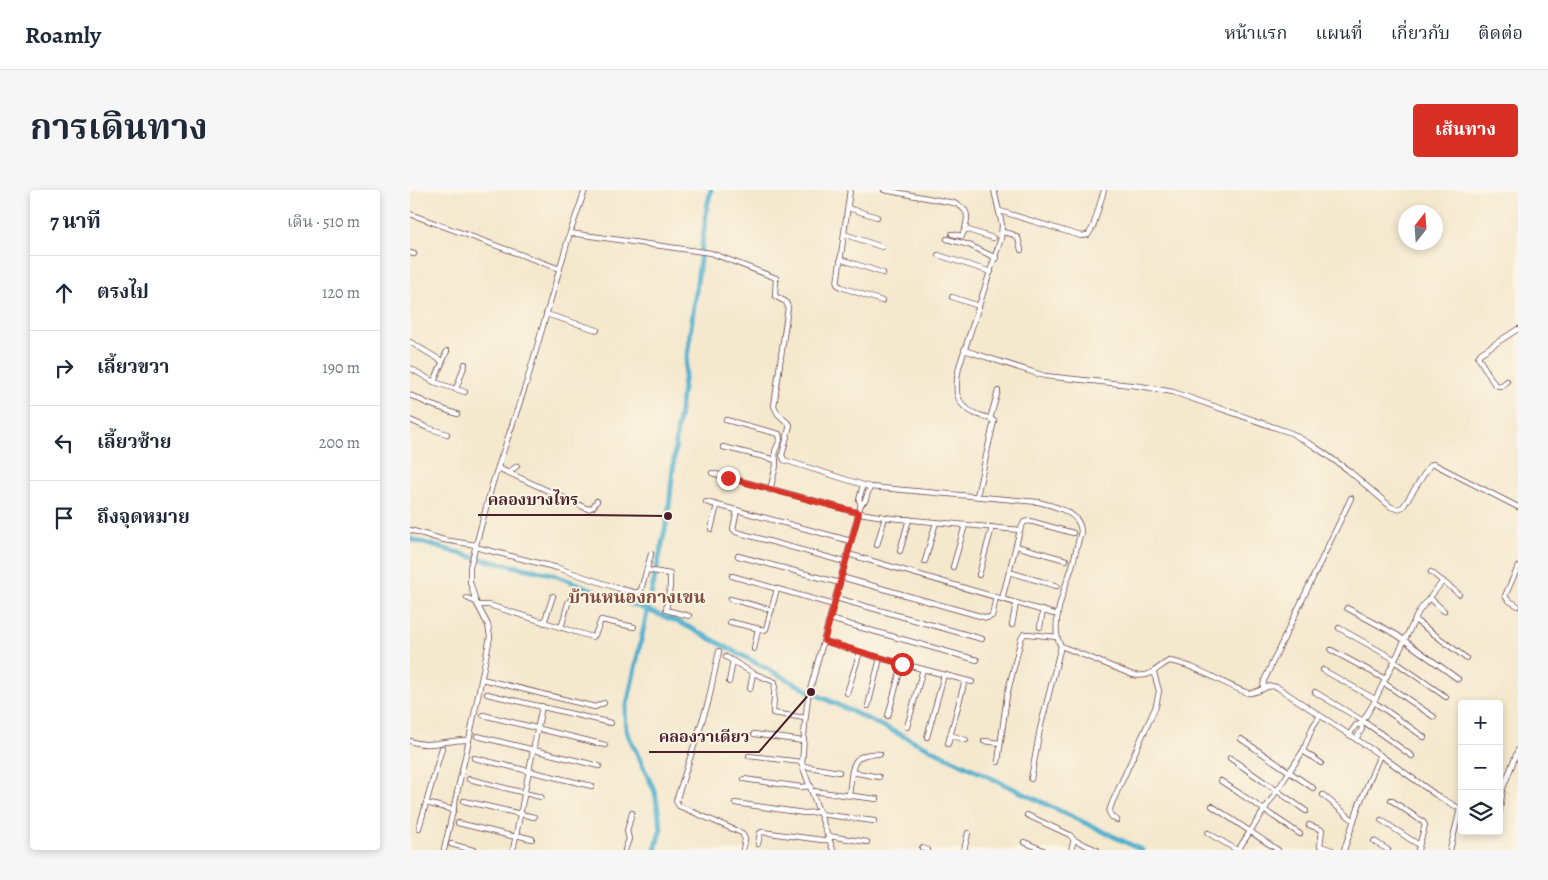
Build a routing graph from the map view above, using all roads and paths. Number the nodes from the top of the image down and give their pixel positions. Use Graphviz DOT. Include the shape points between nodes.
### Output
graph roads {
  1 [pos="585,190"];
  2 [pos="850,190"];
  3 [pos="884,190"];
  4 [pos="994,190"];
  5 [pos="1104,190"];
  6 [pos="848,208"];
  7 [pos="1000,211"];
  8 [pos="410,214"];
  9 [pos="877,217"];
  10 [pos="965,229"];
  11 [pos="1002,232"];
  12 [pos="570,233"];
  13 [pos="844,234"];
  14 [pos="952,234"];
  15 [pos="993,238"];
  16 [pos="947,239"];
  17 [pos="882,247"];
  18 [pos="1021,250"];
  19 [pos="938,255"];
  20 [pos="996,258"];
  21 [pos="840,259"];
  22 [pos="560,270"];
  23 [pos="991,272"];
  24 [pos="883,274"];
  25 [pos="952,298"];
  26 [pos="882,300"];
  27 [pos="979,306"];
  28 [pos="546,314"];
  29 [pos="1518,329"];
  30 [pos="597,330"];
  31 [pos="410,342"];
  32 [pos="964,350"];
  33 [pos="447,351"];
  34 [pos="442,361"];
  35 [pos="465,364"];
  36 [pos="410,368"];
  37 [pos="1507,381"];
  38 [pos="434,382"];
  39 [pos="456,389"];
  40 [pos="998,391"];
  41 [pos="465,392"];
  42 [pos="410,395"];
  43 [pos="457,414"];
  44 [pos="990,419"];
  45 [pos="410,420"];
  46 [pos="726,420"];
  47 [pos="447,434"];
  48 [pos="723,447"];
  49 [pos="776,460"];
  50 [pos="517,466"];
  51 [pos="498,468"];
  52 [pos="508,473"];
  53 [pos="712,474"];
  54 [pos="863,485"];
  55 [pos="870,487"];
  56 [pos="770,490"];
  57 [pos="977,496"];
  58 [pos="1351,498"];
  59 [pos="597,501"];
  60 [pos="706,502"];
  61 [pos="861,504"];
  62 [pos="717,505"];
  63 [pos="1518,507"];
  64 [pos="737,510"];
  65 [pos="859,513"];
  66 [pos="885,517"];
  67 [pos="908,519"];
  68 [pos="936,522"];
  69 [pos="965,525"];
  70 [pos="992,527"];
  71 [pos="711,529"];
  72 [pos="410,530"];
  73 [pos="1020,530"];
  74 [pos="1074,533"];
  75 [pos="851,541"];
  76 [pos="877,545"];
  77 [pos="1016,546"];
  78 [pos="475,548"];
  79 [pos="900,551"];
  80 [pos="651,554"];
  81 [pos="848,554"];
  82 [pos="738,556"];
  83 [pos="1066,560"];
  84 [pos="925,561"];
  85 [pos="845,562"];
  86 [pos="953,567"];
  87 [pos="1518,567"];
  88 [pos="649,570"];
  89 [pos="1009,572"];
  90 [pos="1431,572"];
  91 [pos="979,574"];
  92 [pos="732,576"];
  93 [pos="841,577"];
  94 [pos="1443,581"];
  95 [pos="840,583"];
  96 [pos="1057,586"];
  97 [pos="777,589"];
  98 [pos="1459,594"];
  99 [pos="574,595"];
  100 [pos="553,596"];
  101 [pos="467,598"];
  102 [pos="836,598"];
  103 [pos="999,598"];
  104 [pos="1430,598"];
  105 [pos="730,599"];
  106 [pos="477,603"];
  107 [pos="1016,603"];
  108 [pos="834,605"];
  109 [pos="1518,606"];
  110 [pos="1347,608"];
  111 [pos="772,610"];
  112 [pos="1043,610"];
  113 [pos="1444,611"];
  114 [pos="1054,614"];
  115 [pos="690,616"];
  116 [pos="830,619"];
  117 [pos="1415,620"];
  118 [pos="730,622"];
  119 [pos="544,623"];
  120 [pos="1012,625"];
  121 [pos="634,627"];
  122 [pos="1040,627"];
  123 [pos="561,628"];
  124 [pos="1339,628"];
  125 [pos="758,629"];
  126 [pos="1057,638"];
  127 [pos="982,639"];
  128 [pos="1404,640"];
  129 [pos="824,641"];
  130 [pos="1061,646"];
  131 [pos="754,649"];
  132 [pos="1331,650"];
  133 [pos="719,651"];
  134 [pos="860,652"];
  135 [pos="726,657"];
  136 [pos="880,658"];
  137 [pos="1466,658"];
  138 [pos="977,660"];
  139 [pos="1394,660"];
  140 [pos="733,662"];
  141 [pos="902,664"];
  142 [pos="923,669"];
  143 [pos="1323,670"];
  144 [pos="753,673"];
  145 [pos="1154,673"];
  146 [pos="944,675"];
  147 [pos="482,679"];
  148 [pos="1458,679"];
  149 [pos="965,680"];
  150 [pos="1384,681"];
  151 [pos="729,682"];
  152 [pos="972,682"];
  153 [pos="750,689"];
  154 [pos="1263,689"];
  155 [pos="1315,692"];
  156 [pos="848,693"];
  157 [pos="487,694"];
  158 [pos="1446,697"];
  159 [pos="1375,701"];
  160 [pos="604,704"];
  161 [pos="542,706"];
  162 [pos="868,706"];
  163 [pos="483,715"];
  164 [pos="888,716"];
  165 [pos="1320,716"];
  166 [pos="805,718"];
  167 [pos="1434,718"];
  168 [pos="1362,722"];
  169 [pos="611,723"];
  170 [pos="907,727"];
  171 [pos="538,728"];
  172 [pos="754,734"];
  173 [pos="950,735"];
  174 [pos="1349,735"];
  175 [pos="477,736"];
  176 [pos="927,737"];
  177 [pos="1424,737"];
  178 [pos="1241,739"];
  179 [pos="1356,739"];
  180 [pos="469,740"];
  181 [pos="966,740"];
  182 [pos="410,741"];
  183 [pos="803,741"];
  184 [pos="984,741"];
  185 [pos="1000,743"];
  186 [pos="948,744"];
  187 [pos="605,745"];
  188 [pos="442,748"];
  189 [pos="534,750"];
  190 [pos="1518,750"];
  191 [pos="1303,751"];
  192 [pos="880,754"];
  193 [pos="1380,755"];
  194 [pos="749,756"];
  195 [pos="1412,756"];
  196 [pos="474,758"];
  197 [pos="1230,758"];
  198 [pos="998,762"];
  199 [pos="1321,763"];
  200 [pos="802,764"];
  201 [pos="599,766"];
  202 [pos="529,771"];
  203 [pos="839,772"];
  204 [pos="852,772"];
  205 [pos="1289,772"];
  206 [pos="879,777"];
  207 [pos="469,779"];
  208 [pos="744,779"];
  209 [pos="1031,779"];
  210 [pos="1220,781"];
  211 [pos="592,786"];
  212 [pos="811,788"];
  213 [pos="1313,788"];
  214 [pos="1277,790"];
  215 [pos="1503,790"];
  216 [pos="525,793"];
  217 [pos="1323,795"];
  218 [pos="849,796"];
  219 [pos="541,797"];
  220 [pos="877,799"];
  221 [pos="1391,800"];
  222 [pos="464,801"];
  223 [pos="426,803"];
  224 [pos="735,803"];
  225 [pos="1212,806"];
  226 [pos="1458,808"];
  227 [pos="454,810"];
  228 [pos="1264,810"];
  229 [pos="1306,811"];
  230 [pos="632,813"];
  231 [pos="820,813"];
  232 [pos="521,814"];
  233 [pos="1027,815"];
  234 [pos="534,817"];
  235 [pos="1117,820"];
  236 [pos="1381,820"];
  237 [pos="874,821"];
  238 [pos="1354,821"];
  239 [pos="1458,821"];
  240 [pos="458,824"];
  241 [pos="1309,825"];
  242 [pos="419,828"];
  243 [pos="1251,831"];
  244 [pos="968,833"];
  245 [pos="1208,833"];
  246 [pos="1300,834"];
  247 [pos="516,836"];
  248 [pos="829,838"];
  249 [pos="532,839"];
  250 [pos="1074,840"];
  251 [pos="1374,841"];
  252 [pos="867,842"];
  253 [pos="1024,842"];
  254 [pos="451,844"];
  255 [pos="758,844"];
  256 [pos="1418,847"];
  257 [pos="922,848"];
  258 [pos="444,850"];
  259 [pos="473,850"];
  260 [pos="513,850"];
  261 [pos="624,850"];
  262 [pos="744,850"];
  263 [pos="833,850"];
  264 [pos="928,850"];
  265 [pos="964,850"];
  266 [pos="1043,850"];
  267 [pos="1071,850"];
  268 [pos="1097,850"];
  269 [pos="1237,850"];
  270 [pos="1278,850"];
  271 [pos="1332,850"];
  272 [pos="1344,850"];
  273 [pos="1388,850"];
  274 [pos="1450,850"];
  1 -- 12 [label="street"];
  2 -- 6 [label="street"];
  3 -- 10 [label="street" via="961,206 966,211"];
  4 -- 7 [label="street"];
  5 -- 7 [label="street" via="1088,236"];
  6 -- 9 [label="street"];
  6 -- 13 [label="street"];
  7 -- 11 [label="street"];
  8 -- 22 [label="street"];
  10 -- 14 [label="street" via="962,236"];
  10 -- 15 [label="street"];
  11 -- 18 [label="street" via="1018,238"];
  11 -- 20 [label="street"];
  12 -- 22 [label="street"];
  12 -- 54 [label="street" via="710,253 774,276 774,293 788,307 774,406 790,425 782,458"];
  13 -- 17 [label="street"];
  13 -- 21 [label="street"];
  16 -- 20 [label="street"];
  19 -- 23 [label="street"];
  20 -- 23 [label="street"];
  21 -- 24 [label="street"];
  21 -- 26 [label="street" via="838,286"];
  22 -- 28 [label="street"];
  23 -- 27 [label="street"];
  25 -- 27 [label="street"];
  27 -- 32 [label="street"];
  28 -- 30 [label="street"];
  28 -- 51 [label="street"];
  29 -- 37 [label="street" via="1478,357 1495,385 1501,386"];
  31 -- 34 [label="street"];
  32 -- 44 [label="street" via="955,388 957,397 967,410"];
  32 -- 63 [label="street" via="1045,376 1173,392 1290,433 1321,450 1397,509 1403,507 1430,465 1434,464"];
  33 -- 34 [label="street"];
  34 -- 38 [label="street"];
  35 -- 39 [label="street"];
  36 -- 38 [label="street"];
  38 -- 39 [label="street"];
  39 -- 41 [label="street"];
  40 -- 44 [label="street"];
  42 -- 43 [label="street"];
  44 -- 57 [label="street" via="994,421 994,427"];
  45 -- 47 [label="street"];
  46 -- 49 [label="street" via="779,434"];
  48 -- 49 [label="street"];
  49 -- 56 [label="street"];
  50 -- 52 [label="street"];
  51 -- 52 [label="street"];
  51 -- 78 [label="street"];
  52 -- 59 [label="street" via="588,508"];
  53 -- 56 [label="street"];
  54 -- 55 [label="street"];
  54 -- 61 [label="street"];
  55 -- 57 [label="street"];
  55 -- 61 [label="street"];
  56 -- 65 [label="street"];
  57 -- 126 [label="street" via="1050,505 1080,523 1081,532 1060,602"];
  58 -- 154 [label="street"];
  60 -- 62 [label="street"];
  61 -- 65 [label="street"];
  62 -- 64 [label="street"];
  62 -- 71 [label="street"];
  64 -- 75 [label="street"];
  64 -- 85 [label="street" via="733,528 736,532"];
  65 -- 66 [label="street"];
  65 -- 75 [label="street"];
  66 -- 67 [label="street"];
  66 -- 76 [label="street"];
  67 -- 68 [label="street"];
  67 -- 79 [label="street"];
  68 -- 69 [label="street"];
  68 -- 84 [label="street"];
  69 -- 70 [label="street"];
  69 -- 86 [label="street"];
  70 -- 73 [label="street"];
  70 -- 91 [label="street"];
  72 -- 78 [label="street"];
  73 -- 74 [label="street" via="1027,521"];
  73 -- 77 [label="street"];
  75 -- 81 [label="street"];
  77 -- 83 [label="street"];
  77 -- 89 [label="street"];
  78 -- 88 [label="street" via="565,570 637,593 642,590"];
  78 -- 106 [label="street" via="469,574"];
  80 -- 88 [label="street"];
  81 -- 85 [label="street"];
  81 -- 103 [label="street"];
  82 -- 95 [label="street"];
  85 -- 93 [label="street"];
  87 -- 109 [label="street" via="1505,596"];
  88 -- 115 [label="street" via="662,571 670,576 666,610"];
  89 -- 96 [label="street"];
  89 -- 103 [label="street"];
  90 -- 94 [label="street"];
  92 -- 97 [label="street"];
  93 -- 95 [label="street"];
  93 -- 103 [label="street" via="987,618 992,616"];
  94 -- 98 [label="street"];
  94 -- 104 [label="street"];
  95 -- 102 [label="street"];
  97 -- 108 [label="street"];
  97 -- 111 [label="street"];
  99 -- 123 [label="street" via="568,603"];
  100 -- 119 [label="street"];
  101 -- 106 [label="street"];
  102 -- 108 [label="street"];
  102 -- 127 [label="street"];
  103 -- 107 [label="street"];
  104 -- 113 [label="street"];
  104 -- 117 [label="street"];
  105 -- 111 [label="street"];
  106 -- 119 [label="street"];
  106 -- 147 [label="street" via="490,636"];
  107 -- 112 [label="street"];
  107 -- 120 [label="street"];
  108 -- 116 [label="street"];
  110 -- 128 [label="street"];
  111 -- 125 [label="street" via="767,627"];
  112 -- 114 [label="street"];
  112 -- 122 [label="street"];
  116 -- 129 [label="street"];
  116 -- 138 [label="street"];
  117 -- 128 [label="street"];
  117 -- 137 [label="street"];
  118 -- 125 [label="street"];
  119 -- 123 [label="street"];
  121 -- 123 [label="street" via="601,620 592,637"];
  124 -- 139 [label="street"];
  125 -- 131 [label="street"];
  126 -- 130 [label="street"];
  126 -- 185 [label="street" via="1024,634 1021,639 1007,695"];
  128 -- 139 [label="street"];
  128 -- 148 [label="street"];
  129 -- 134 [label="street"];
  129 -- 166 [label="street"];
  130 -- 145 [label="street" via="1133,675 1143,677"];
  130 -- 209 [label="street"];
  132 -- 150 [label="street"];
  133 -- 262 [label="street" via="708,703 676,801 679,806 742,833"];
  134 -- 136 [label="street"];
  134 -- 156 [label="street"];
  135 -- 140 [label="street"];
  136 -- 141 [label="street"];
  136 -- 162 [label="street"];
  139 -- 150 [label="street"];
  139 -- 158 [label="street"];
  140 -- 144 [label="street"];
  140 -- 151 [label="street"];
  141 -- 142 [label="street"];
  141 -- 164 [label="street"];
  142 -- 146 [label="street"];
  142 -- 170 [label="street"];
  143 -- 159 [label="street"];
  144 -- 153 [label="street"];
  144 -- 166 [label="street" via="776,683 773,713"];
  145 -- 154 [label="street" via="1169,661 1176,662 1248,693 1254,694"];
  145 -- 235 [label="street" via="1158,698 1112,803 1110,812"];
  146 -- 149 [label="street"];
  146 -- 176 [label="street"];
  147 -- 160 [label="street" via="595,707"];
  147 -- 180 [label="street"];
  149 -- 152 [label="street"];
  149 -- 173 [label="street"];
  150 -- 159 [label="street"];
  150 -- 167 [label="street"];
  154 -- 165 [label="street" via="1277,687"];
  155 -- 168 [label="street"];
  157 -- 161 [label="street"];
  159 -- 168 [label="street"];
  159 -- 177 [label="street"];
  161 -- 169 [label="street"];
  161 -- 171 [label="street"];
  163 -- 171 [label="street"];
  165 -- 174 [label="street"];
  165 -- 191 [label="street"];
  166 -- 183 [label="street"];
  168 -- 174 [label="street"];
  168 -- 179 [label="street"];
  168 -- 195 [label="street"];
  171 -- 187 [label="street"];
  171 -- 189 [label="street"];
  172 -- 183 [label="street"];
  173 -- 181 [label="street"];
  173 -- 186 [label="street"];
  174 -- 179 [label="street"];
  175 -- 189 [label="street"];
  178 -- 205 [label="street"];
  179 -- 193 [label="street"];
  180 -- 182 [label="street" via="430,745"];
  180 -- 227 [label="street"];
  183 -- 200 [label="street"];
  184 -- 185 [label="street"];
  185 -- 198 [label="street"];
  188 -- 223 [label="street"];
  189 -- 201 [label="street"];
  189 -- 202 [label="street"];
  190 -- 215 [label="street"];
  191 -- 199 [label="street"];
  191 -- 205 [label="street"];
  192 -- 204 [label="street" via="860,756"];
  193 -- 226 [label="street"];
  193 -- 238 [label="street"];
  194 -- 200 [label="street"];
  196 -- 202 [label="street"];
  197 -- 214 [label="street"];
  200 -- 203 [label="street"];
  200 -- 212 [label="street"];
  202 -- 211 [label="street"];
  202 -- 216 [label="street"];
  204 -- 206 [label="street"];
  204 -- 218 [label="street"];
  205 -- 213 [label="street"];
  205 -- 214 [label="street"];
  207 -- 216 [label="street"];
  208 -- 212 [label="street"];
  210 -- 228 [label="street"];
  212 -- 218 [label="street"];
  212 -- 231 [label="street"];
  214 -- 228 [label="street"];
  214 -- 229 [label="street"];
  216 -- 219 [label="street"];
  216 -- 232 [label="street"];
  217 -- 238 [label="street"];
  218 -- 220 [label="street"];
  221 -- 256 [label="street" via="1425,825"];
  222 -- 232 [label="street"];
  223 -- 227 [label="street"];
  223 -- 242 [label="street"];
  224 -- 231 [label="street"];
  225 -- 243 [label="street"];
  227 -- 258 [label="street"];
  228 -- 243 [label="street"];
  228 -- 246 [label="street"];
  230 -- 261 [label="street" via="627,831 629,839"];
  231 -- 237 [label="street"];
  231 -- 248 [label="street"];
  232 -- 234 [label="street"];
  232 -- 247 [label="street"];
  233 -- 250 [label="street" via="1070,835"];
  236 -- 256 [label="street"];
  238 -- 272 [label="street"];
  239 -- 274 [label="street"];
  240 -- 247 [label="street"];
  241 -- 271 [label="street" via="1322,830 1320,846"];
  243 -- 269 [label="street"];
  243 -- 270 [label="street"];
  244 -- 265 [label="street"];
  245 -- 269 [label="street"];
  247 -- 249 [label="street"];
  247 -- 260 [label="street"];
  248 -- 252 [label="street"];
  248 -- 255 [label="street" via="822,840 762,832"];
  248 -- 263 [label="street"];
  250 -- 267 [label="street"];
  250 -- 268 [label="street"];
  251 -- 273 [label="street"];
  253 -- 266 [label="street"];
  254 -- 259 [label="street"];
  257 -- 264 [label="street"];
}
